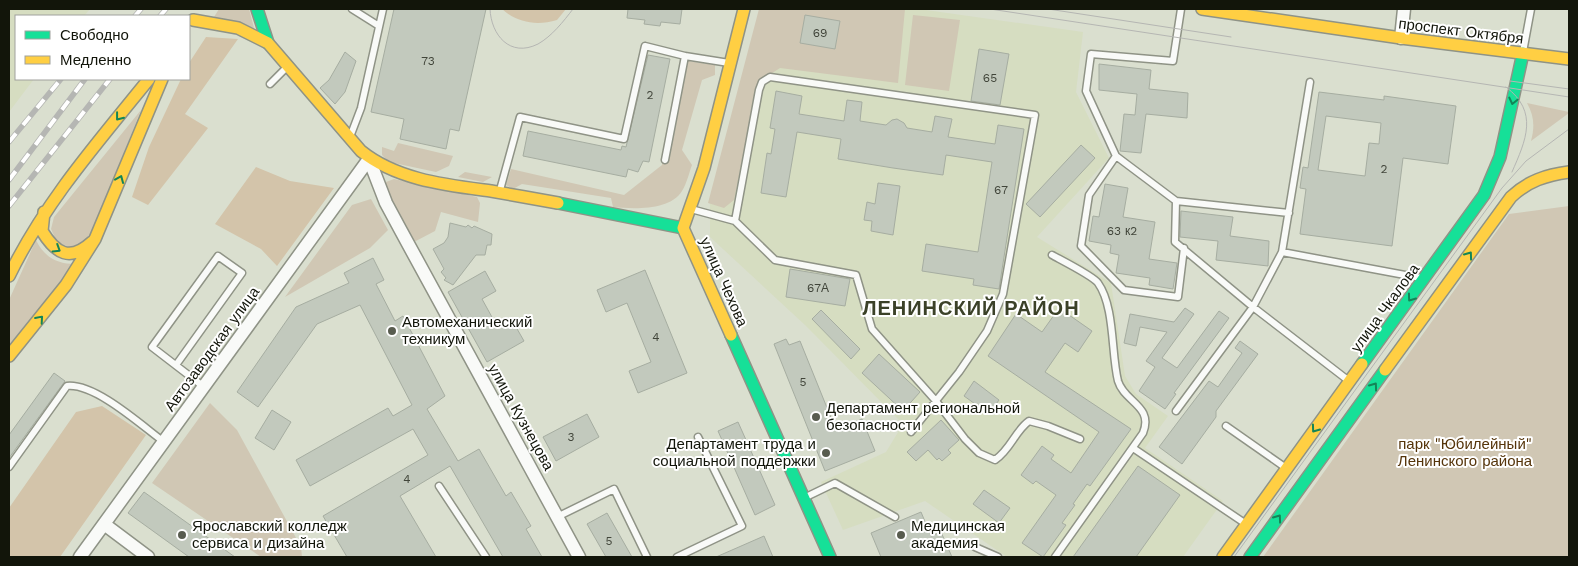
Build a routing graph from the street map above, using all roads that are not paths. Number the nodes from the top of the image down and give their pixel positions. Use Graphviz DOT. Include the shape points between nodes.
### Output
graph roads {
  1 [pos="201,9"];
  2 [pos="256,9"];
  3 [pos="352,9"];
  4 [pos="383,9"];
  5 [pos="744,9"];
  6 [pos="1181,9"];
  7 [pos="1202,9"];
  8 [pos="1404,9"];
  9 [pos="1531,9"];
  10 [pos="191,23"];
  11 [pos="379,26"];
  12 [pos="1401,38"];
  13 [pos="268,43"];
  14 [pos="1523,54"];
  15 [pos="686,56"];
  16 [pos="1569,59"];
  17 [pos="730,63"];
  18 [pos="288,66"];
  19 [pos="148,80"];
  20 [pos="162,80"];
  21 [pos="1310,82"];
  22 [pos="270,84"];
  23 [pos="350,138"];
  24 [pos="1116,156"];
  25 [pos="368,159"];
  26 [pos="665,160"];
  27 [pos="1569,172"];
  28 [pos="499,193"];
  29 [pos="1176,201"];
  30 [pos="690,209"];
  31 [pos="46,210"];
  32 [pos="1289,213"];
  33 [pos="734,221"];
  34 [pos="683,228"];
  35 [pos="96,239"];
  36 [pos="1184,248"];
  37 [pos="1282,252"];
  38 [pos="1052,255"];
  39 [pos="9,276"];
  40 [pos="1425,279"];
  41 [pos="1253,306"];
  42 [pos="9,356"];
  43 [pos="176,365"];
  44 [pos="1350,382"];
  45 [pos="204,387"];
  46 [pos="936,401"];
  47 [pos="1176,412"];
  48 [pos="1226,426"];
  49 [pos="911,432"];
  50 [pos="698,437"];
  51 [pos="1080,439"];
  52 [pos="164,442"];
  53 [pos="1133,448"];
  54 [pos="9,467"];
  55 [pos="1287,469"];
  56 [pos="440,486"];
  57 [pos="804,498"];
  58 [pos="557,517"];
  59 [pos="895,517"];
  60 [pos="104,524"];
  61 [pos="1247,524"];
  62 [pos="975,547"];
  63 [pos="80,557"];
  64 [pos="148,557"];
  65 [pos="486,557"];
  66 [pos="579,557"];
  67 [pos="647,557"];
  68 [pos="677,557"];
  69 [pos="830,557"];
  70 [pos="998,557"];
  71 [pos="1055,557"];
  72 [pos="1223,557"];
  73 [pos="1250,557"];
  1 -- 10 [label="main road"];
  2 -- 13 [label="main road"];
  3 -- 11 [label="lane"];
  4 -- 11 [label="lane"];
  5 -- 17 [label="main road, улица Чехова"];
  6 -- 24 [label="lane" via="1173,62 1091,54 1086,91"];
  7 -- 12 [label="main road, проспект Октября"];
  8 -- 12 [label="street"];
  9 -- 14 [label="lane"];
  10 -- 13 [label="main road" via="238,28"];
  11 -- 23 [label="lane" via="361,108"];
  12 -- 14 [label="main road, проспект Октября"];
  13 -- 18 [label="main road"];
  14 -- 16 [label="main road, проспект Октября"];
  14 -- 40 [label="main road, улица Чкалова, one-way" via="1500,156 1489,187"];
  15 -- 17 [label="lane"];
  15 -- 26 [label="lane"];
  15 -- 28 [label="lane" via="646,46 624,139 520,117"];
  17 -- 30 [label="main road, улица Чехова" via="704,168"];
  18 -- 22 [label="lane"];
  18 -- 23 [label="main road"];
  19 -- 31 [label="main road, one-way"];
  35 -- 20 [label="main road, one-way"];
  21 -- 32 [label="lane"];
  23 -- 25 [label="main road"];
  24 -- 29 [label="lane"];
  24 -- 36 [label="lane" via="1088,195 1081,246 1124,290 1178,297"];
  25 -- 28 [label="main road" via="404,174"];
  25 -- 45 [label="street, Автозаводская улица"];
  25 -- 58 [label="street, улица Кузнецова" via="400,229"];
  73 -- 27 [label="main road, one-way" via="1511,197 1537,178"];
  28 -- 34 [label="main road"];
  29 -- 32 [label="lane"];
  29 -- 36 [label="lane" via="1175,242"];
  30 -- 33 [label="lane"];
  30 -- 34 [label="main road, улица Чехова"];
  31 -- 35 [label="main road, one-way" via="42,231 54,249 75,254"];
  31 -- 39 [label="main road" via="30,232"];
  32 -- 37 [label="lane"];
  33 -- 46 [label="lane" via="775,260 856,275 872,329"];
  33 -- 46 [label="lane" via="759,90 762,82 770,77 1035,115 1004,294 987,331"];
  34 -- 57 [label="main road, улица Чехова"];
  42 -- 35 [label="main road, one-way" via="70,283"];
  36 -- 41 [label="lane"];
  37 -- 40 [label="lane"];
  37 -- 41 [label="lane"];
  38 -- 53 [label="lane" via="1097,282 1106,304 1119,384 1146,419 1143,433"];
  40 -- 44 [label="main road, улица Чкалова, one-way"];
  41 -- 44 [label="lane"];
  41 -- 47 [label="lane"];
  43 -- 43 [label="lane" via="152,347 218,256 242,273"];
  43 -- 45 [label="lane"];
  44 -- 55 [label="main road, улица Чкалова, one-way"];
  45 -- 52 [label="street, Автозаводская улица"];
  46 -- 49 [label="lane"];
  46 -- 51 [label="lane" via="964,439 979,453 995,460 1006,453 1029,421"];
  48 -- 55 [label="lane"];
  50 -- 68 [label="lane" via="742,526"];
  52 -- 54 [label="lane" via="96,394 75,385 67,386"];
  52 -- 60 [label="street, Автозаводская улица"];
  53 -- 61 [label="lane"];
  53 -- 71 [label="lane"];
  55 -- 61 [label="main road, улица Чкалова"];
  56 -- 65 [label="lane"];
  57 -- 59 [label="lane" via="835,483"];
  57 -- 69 [label="main road, улица Чехова"];
  58 -- 66 [label="street, улица Кузнецова"];
  58 -- 67 [label="lane" via="614,489"];
  60 -- 63 [label="street, Автозаводская улица"];
  60 -- 64 [label="street"];
  61 -- 72 [label="main road, улица Чкалова"];
  62 -- 70 [label="lane"];
}
